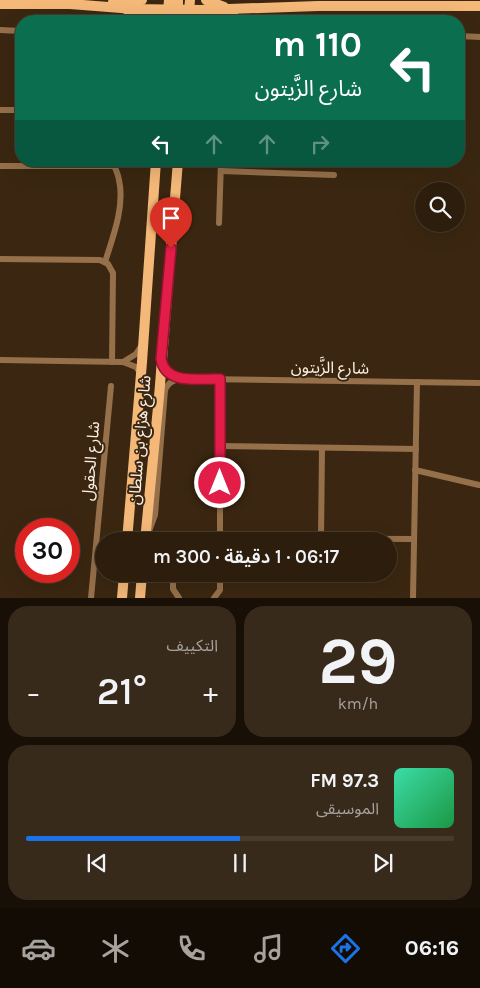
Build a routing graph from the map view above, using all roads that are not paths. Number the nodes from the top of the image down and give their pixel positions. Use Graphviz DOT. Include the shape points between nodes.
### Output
graph roads {
  1 [pos="142,0"];
  2 [pos="206,0"];
  3 [pos="0,4"];
  4 [pos="70,4"];
  5 [pos="178,4"];
  6 [pos="480,6"];
  7 [pos="232,9"];
  8 [pos="139,15"];
  9 [pos="171,15"];
  10 [pos="184,15"];
  11 [pos="229,15"];
  12 [pos="0,30"];
  13 [pos="15,31"];
  14 [pos="465,36"];
  15 [pos="480,37"];
  16 [pos="0,110"];
  17 [pos="15,110"];
  18 [pos="15,165"];
  19 [pos="0,166"];
  20 [pos="114,167"];
  21 [pos="156,167"];
  22 [pos="177,167"];
  23 [pos="221,167"];
  24 [pos="221,171"];
  25 [pos="334,175"];
  26 [pos="219,223"];
  27 [pos="0,259"];
  28 [pos="105,262"];
  29 [pos="143,342"];
  30 [pos="161,359"];
  31 [pos="0,360"];
  32 [pos="112,362"];
  33 [pos="123,362"];
  34 [pos="141,374"];
  35 [pos="179,379"];
  36 [pos="220,379"];
  37 [pos="417,382"];
  38 [pos="480,383"];
  39 [pos="111,386"];
  40 [pos="221,446"];
  41 [pos="322,449"];
  42 [pos="416,449"];
  43 [pos="415,470"];
  44 [pos="479,485"];
  45 [pos="128,532"];
  46 [pos="146,532"];
  47 [pos="149,532"];
  48 [pos="220,532"];
  49 [pos="321,532"];
  50 [pos="397,539"];
  51 [pos="413,539"];
  52 [pos="123,582"];
  53 [pos="141,582"];
  54 [pos="173,582"];
  55 [pos="220,582"];
  56 [pos="91,598"];
  57 [pos="122,598"];
  58 [pos="140,598"];
  59 [pos="179,598"];
  60 [pos="214,598"];
  61 [pos="412,598"];
  1 -- 4 [label="main road"];
  2 -- 7 [label="main road"];
  3 -- 4 [label="main road"];
  4 -- 5 [label="main road" via="134,9"];
  4 -- 8 [label="main road" via="124,10"];
  5 -- 7 [label="main road"];
  5 -- 9 [label="main road"];
  5 -- 10 [label="main road"];
  6 -- 7 [label="main road"];
  7 -- 11 [label="main road"];
  12 -- 13 [label="street"];
  14 -- 15 [label="street"];
  16 -- 17 [label="street"];
  18 -- 19 [label="street"];
  20 -- 28 [label="street" via="119,178 120,199"];
  21 -- 29 [label="main road, شارع هزاع بن سلطان"];
  22 -- 30 [label="main road, شارع هزاع بن سلطان"];
  23 -- 24 [label="street"];
  24 -- 25 [label="street"];
  24 -- 26 [label="street"];
  27 -- 28 [label="street"];
  28 -- 32 [label="street" via="113,272"];
  29 -- 33 [label="street" via="136,354"];
  29 -- 34 [label="main road, شارع هزاع بن سلطان"];
  30 -- 35 [label="street" via="168,374"];
  30 -- 46 [label="main road, شارع هزاع بن سلطان"];
  31 -- 32 [label="street"];
  32 -- 33 [label="street"];
  33 -- 34 [label="street" via="136,367"];
  34 -- 45 [label="main road, شارع هزاع بن سلطان"];
  35 -- 36 [label="street, شارع الزَّيتون"];
  35 -- 47 [label="street" via="171,381 164,390 155,514"];
  36 -- 37 [label="street, شارع الزَّيتون"];
  36 -- 40 [label="street"];
  37 -- 38 [label="street, شارع الزَّيتون"];
  37 -- 42 [label="street"];
  39 -- 56 [label="street, شارع الحقول"];
  40 -- 41 [label="street"];
  40 -- 48 [label="street"];
  41 -- 42 [label="street"];
  41 -- 49 [label="street"];
  42 -- 43 [label="street"];
  43 -- 44 [label="street"];
  43 -- 51 [label="street"];
  50 -- 51 [label="street"];
  51 -- 61 [label="street"];
  52 -- 57 [label="main road"];
  53 -- 58 [label="main road"];
  54 -- 59 [label="street" via="173,589"];
  55 -- 60 [label="street" via="220,590"];
}
